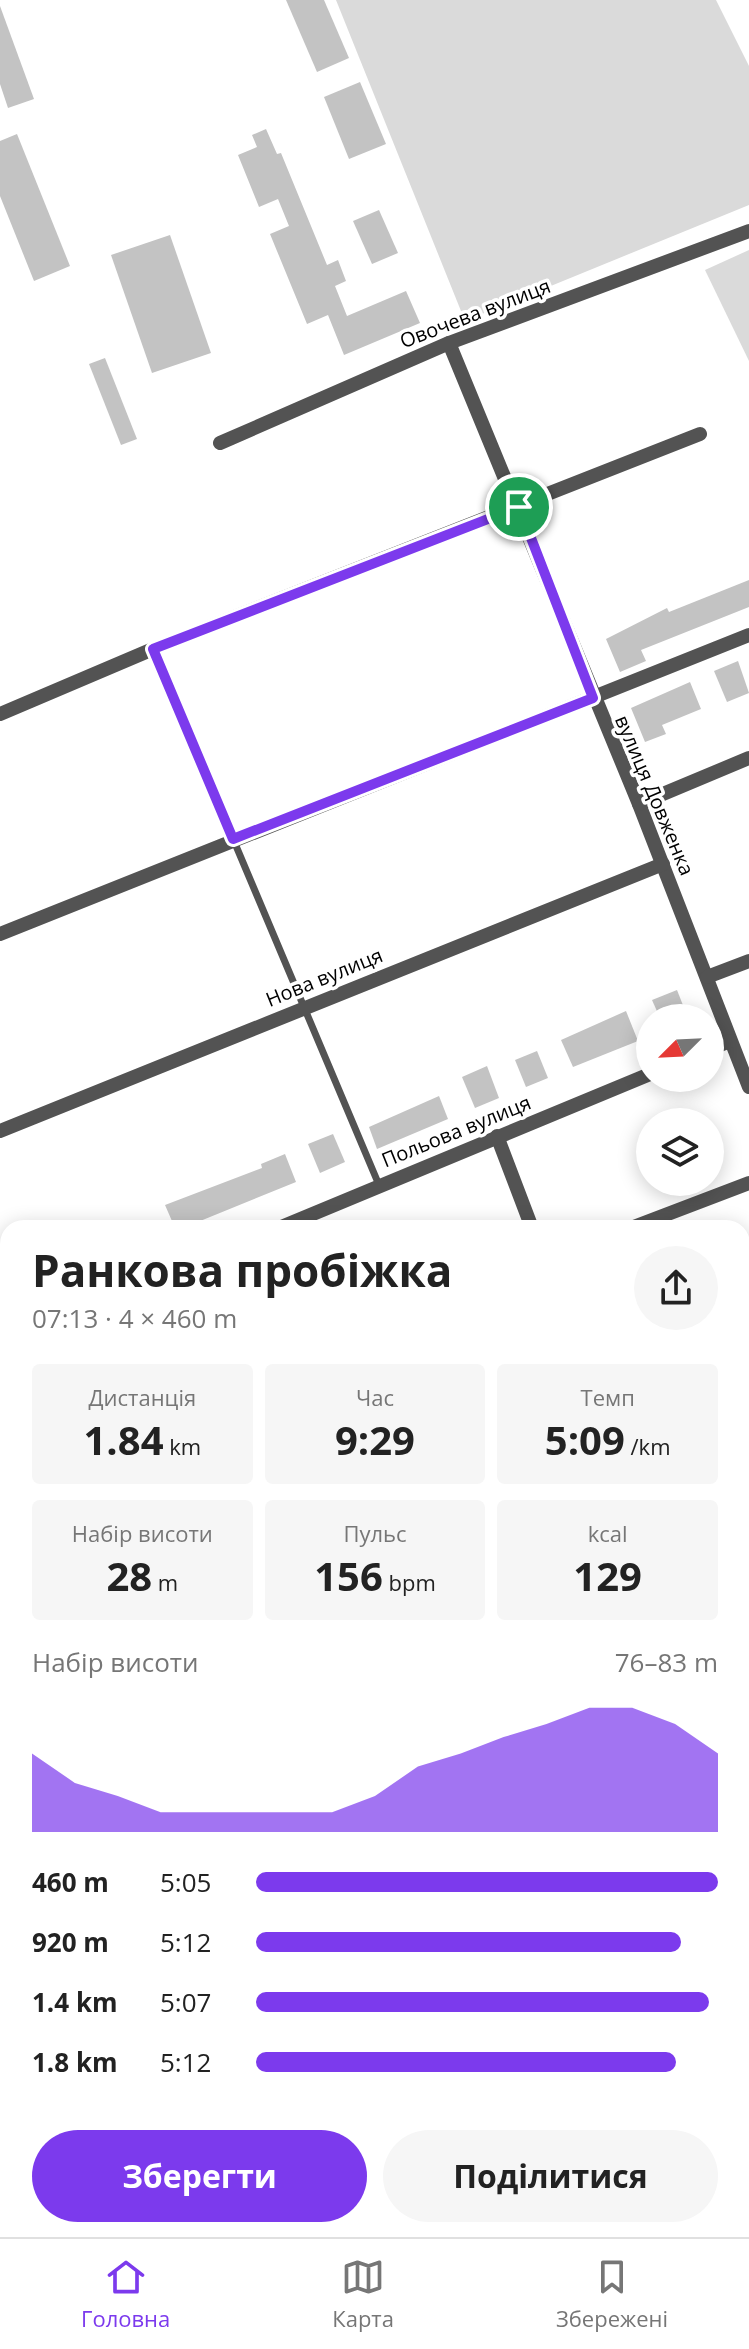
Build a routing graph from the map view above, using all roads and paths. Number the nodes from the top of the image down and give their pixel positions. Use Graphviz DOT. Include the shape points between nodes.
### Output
graph roads {
  1 [pos="749,231"];
  2 [pos="449,343"];
  3 [pos="700,434"];
  4 [pos="220,443"];
  5 [pos="519,507"];
  6 [pos="749,635"];
  7 [pos="153,649"];
  8 [pos="593,698"];
  9 [pos="0,714"];
  10 [pos="749,758"];
  11 [pos="639,804"];
  12 [pos="233,839"];
  13 [pos="663,864"];
  14 [pos="0,934"];
  15 [pos="749,961"];
  16 [pos="707,977"];
  17 [pos="304,1007"];
  18 [pos="730,1041"];
  19 [pos="724,1043"];
  20 [pos="636,1080"];
  21 [pos="749,1087"];
  22 [pos="0,1131"];
  23 [pos="497,1136"];
  24 [pos="749,1183"];
  25 [pos="379,1185"];
  26 [pos="298,1220"];
  27 [pos="529,1220"];
  28 [pos="652,1220"];
  1 -- 2 [label="street, Овочева вулиця"];
  2 -- 4 [label="street, Овочева вулиця"];
  2 -- 5 [label="street, вулиця Довженка"];
  3 -- 5 [label="street"];
  5 -- 7 [label="street"];
  5 -- 8 [label="street, вулиця Довженка"];
  6 -- 8 [label="street"];
  7 -- 9 [label="street"];
  7 -- 12 [label="lane"];
  8 -- 11 [label="street, вулиця Довженка"];
  8 -- 12 [label="street"];
  10 -- 11 [label="street"];
  11 -- 13 [label="street, вулиця Довженка"];
  12 -- 14 [label="street"];
  12 -- 17 [label="lane"];
  13 -- 16 [label="street, вулиця Довженка"];
  13 -- 17 [label="street, Нова вулиця"];
  15 -- 16 [label="street"];
  16 -- 18 [label="street, вулиця Довженка"];
  17 -- 22 [label="street, Нова вулиця"];
  17 -- 25 [label="lane"];
  18 -- 19 [label="street"];
  18 -- 21 [label="street, вулиця Довженка"];
  20 -- 23 [label="street, Польова вулиця"];
  23 -- 25 [label="street, Польова вулиця"];
  23 -- 27 [label="street"];
  24 -- 28 [label="street"];
  25 -- 26 [label="street, Польова вулиця"];
}
